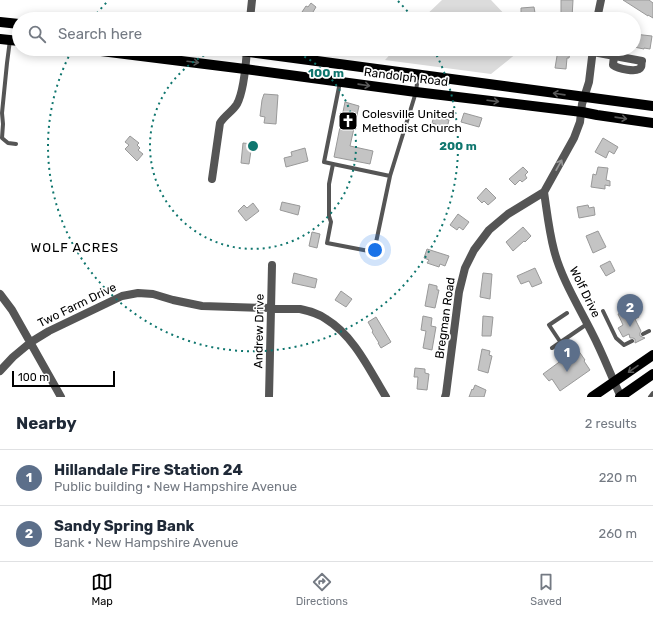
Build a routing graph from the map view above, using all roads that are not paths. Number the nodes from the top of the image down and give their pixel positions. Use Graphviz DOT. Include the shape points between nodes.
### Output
graph roads {
  1 [pos="252,0"];
  2 [pos="601,0"];
  3 [pos="251,12"];
  4 [pos="598,12"];
  5 [pos="0,22"];
  6 [pos="12,23"];
  7 [pos="10,40"];
  8 [pos="141,56"];
  9 [pos="246,56"];
  10 [pos="288,56"];
  11 [pos="592,56"];
  12 [pos="245,69"];
  13 [pos="418,75"];
  14 [pos="340,82"];
  15 [pos="416,92"];
  16 [pos="584,97"];
  17 [pos="653,106"];
  18 [pos="582,112"];
  19 [pos="653,123"];
  20 [pos="16,144"];
  21 [pos="333,164"];
  22 [pos="390,176"];
  23 [pos="212,179"];
  24 [pos="544,192"];
  25 [pos="272,265"];
  26 [pos="0,294"];
  27 [pos="271,308"];
  28 [pos="603,311"];
  29 [pos="567,313"];
  30 [pos="588,324"];
  31 [pos="649,331"];
  32 [pos="643,334"];
  33 [pos="632,340"];
  34 [pos="31,342"];
  35 [pos="561,343"];
  36 [pos="552,348"];
  37 [pos="653,355"];
  38 [pos="0,371"];
  39 [pos="653,374"];
  40 [pos="614,383"];
  41 [pos="653,393"];
  42 [pos="61,397"];
  43 [pos="269,397"];
  44 [pos="386,397"];
  45 [pos="445,397"];
  46 [pos="592,397"];
  47 [pos="620,397"];
  48 [pos="650,397"];
  1 -- 3 [label="street"];
  2 -- 4 [label="street"];
  5 -- 6 [label="main road"];
  7 -- 20 [label="lane" via="6,63 2,138 8,143"];
  8 -- 12 [label="main road, Randolph Road, one-way"];
  9 -- 12 [label="street"];
  10 -- 13 [label="main road, Randolph Road"];
  11 -- 16 [label="street, Bregman Road"];
  12 -- 14 [label="main road, Randolph Road"];
  12 -- 23 [label="street" via="237,104 220,123"];
  13 -- 15 [label="lane"];
  16 -- 13 [label="main road, Randolph Road, one-way"];
  14 -- 15 [label="main road, Randolph Road, one-way"];
  14 -- 21 [label="lane" via="324,162"];
  15 -- 18 [label="main road, Randolph Road, one-way"];
  15 -- 22 [label="lane"];
  16 -- 17 [label="main road, Randolph Road"];
  16 -- 18 [label="street, Bregman Road"];
  18 -- 19 [label="main road, Randolph Road, one-way"];
  24 -- 18 [label="street, Bregman Road, one-way" via="574,138"];
  21 -- 22 [label="lane"];
  21 -- 22 [label="lane" via="329,184 331,222 327,243 374,252"];
  24 -- 30 [label="street, Wolf Drive" via="554,251 561,271"];
  24 -- 45 [label="street, Bregman Road" via="508,214 489,230 474,250 465,268 459,292"];
  25 -- 27 [label="street, Andrew Drive"];
  26 -- 34 [label="street"];
  27 -- 34 [label="street, Two Farm Drive" via="202,306 138,292 122,296"];
  27 -- 43 [label="street, Andrew Drive"];
  27 -- 44 [label="street, Two Farm Drive" via="300,309 326,318 357,348"];
  28 -- 33 [label="lane" via="616,338 624,345"];
  29 -- 35 [label="lane" via="549,325"];
  30 -- 35 [label="lane"];
  30 -- 40 [label="street, Wolf Drive"];
  31 -- 32 [label="lane"];
  34 -- 38 [label="street, Two Farm Drive"];
  34 -- 42 [label="street"];
  35 -- 36 [label="lane"];
  37 -- 40 [label="main road, one-way"];
  39 -- 47 [label="main road"];
  40 -- 46 [label="main road"];
  40 -- 47 [label="street, Wolf Drive"];
  41 -- 48 [label="lane"];
}
